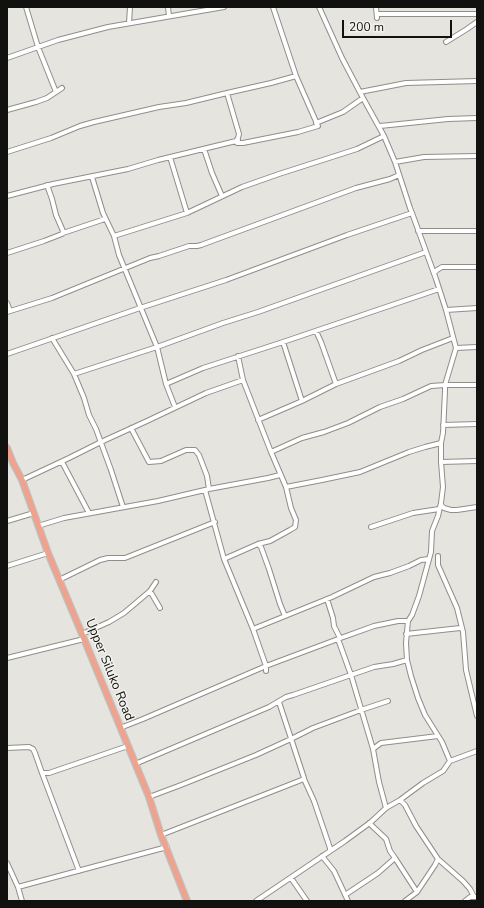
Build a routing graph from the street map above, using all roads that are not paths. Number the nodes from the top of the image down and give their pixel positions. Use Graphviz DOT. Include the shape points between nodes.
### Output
graph roads {
  1 [pos="26,7"];
  2 [pos="130,7"];
  3 [pos="168,7"];
  4 [pos="224,7"];
  5 [pos="272,7"];
  6 [pos="319,7"];
  7 [pos="376,7"];
  8 [pos="477,14"];
  9 [pos="169,16"];
  10 [pos="477,22"];
  11 [pos="129,23"];
  12 [pos="446,42"];
  13 [pos="38,47"];
  14 [pos="7,58"];
  15 [pos="296,76"];
  16 [pos="477,81"];
  17 [pos="62,88"];
  18 [pos="56,92"];
  19 [pos="360,92"];
  20 [pos="227,93"];
  21 [pos="363,98"];
  22 [pos="7,110"];
  23 [pos="477,118"];
  24 [pos="316,123"];
  25 [pos="380,126"];
  26 [pos="384,136"];
  27 [pos="238,138"];
  28 [pos="204,149"];
  29 [pos="7,152"];
  30 [pos="477,156"];
  31 [pos="170,157"];
  32 [pos="395,162"];
  33 [pos="399,175"];
  34 [pos="92,177"];
  35 [pos="47,185"];
  36 [pos="7,196"];
  37 [pos="222,196"];
  38 [pos="187,213"];
  39 [pos="412,213"];
  40 [pos="105,219"];
  41 [pos="477,231"];
  42 [pos="418,232"];
  43 [pos="63,233"];
  44 [pos="114,236"];
  45 [pos="426,252"];
  46 [pos="7,254"];
  47 [pos="124,268"];
  48 [pos="477,268"];
  49 [pos="434,273"];
  50 [pos="439,289"];
  51 [pos="7,303"];
  52 [pos="140,308"];
  53 [pos="477,308"];
  54 [pos="446,310"];
  55 [pos="8,312"];
  56 [pos="316,330"];
  57 [pos="52,338"];
  58 [pos="453,338"];
  59 [pos="283,342"];
  60 [pos="157,347"];
  61 [pos="477,347"];
  62 [pos="456,348"];
  63 [pos="7,354"];
  64 [pos="238,356"];
  65 [pos="74,374"];
  66 [pos="243,380"];
  67 [pos="166,384"];
  68 [pos="336,384"];
  69 [pos="445,385"];
  70 [pos="477,385"];
  71 [pos="302,401"];
  72 [pos="175,407"];
  73 [pos="258,420"];
  74 [pos="477,424"];
  75 [pos="443,425"];
  76 [pos="131,428"];
  77 [pos="101,442"];
  78 [pos="441,443"];
  79 [pos="7,448"];
  80 [pos="271,452"];
  81 [pos="477,461"];
  82 [pos="62,462"];
  83 [pos="441,462"];
  84 [pos="280,475"];
  85 [pos="22,480"];
  86 [pos="286,487"];
  87 [pos="207,490"];
  88 [pos="123,507"];
  89 [pos="440,507"];
  90 [pos="477,507"];
  91 [pos="34,513"];
  92 [pos="89,513"];
  93 [pos="7,521"];
  94 [pos="215,522"];
  95 [pos="38,526"];
  96 [pos="371,527"];
  97 [pos="258,544"];
  98 [pos="48,553"];
  99 [pos="438,556"];
  100 [pos="224,559"];
  101 [pos="429,559"];
  102 [pos="7,566"];
  103 [pos="59,580"];
  104 [pos="156,582"];
  105 [pos="327,599"];
  106 [pos="285,616"];
  107 [pos="408,621"];
  108 [pos="460,628"];
  109 [pos="253,629"];
  110 [pos="406,634"];
  111 [pos="83,636"];
  112 [pos="339,638"];
  113 [pos="7,658"];
  114 [pos="407,660"];
  115 [pos="266,668"];
  116 [pos="351,675"];
  117 [pos="388,701"];
  118 [pos="279,702"];
  119 [pos="362,710"];
  120 [pos="477,716"];
  121 [pos="120,728"];
  122 [pos="438,736"];
  123 [pos="291,739"];
  124 [pos="128,746"];
  125 [pos="7,748"];
  126 [pos="373,749"];
  127 [pos="477,751"];
  128 [pos="450,761"];
  129 [pos="135,764"];
  130 [pos="42,773"];
  131 [pos="304,779"];
  132 [pos="149,797"];
  133 [pos="400,800"];
  134 [pos="386,808"];
  135 [pos="369,823"];
  136 [pos="161,835"];
  137 [pos="167,847"];
  138 [pos="330,851"];
  139 [pos="322,856"];
  140 [pos="396,858"];
  141 [pos="438,859"];
  142 [pos="7,863"];
  143 [pos="79,871"];
  144 [pos="291,878"];
  145 [pos="18,887"];
  146 [pos="418,892"];
  147 [pos="345,895"];
  148 [pos="475,897"];
  149 [pos="22,901"];
  150 [pos="187,901"];
  151 [pos="256,901"];
  152 [pos="307,901"];
  153 [pos="348,901"];
  154 [pos="405,901"];
  155 [pos="465,901"];
  1 -- 13 [label="street"];
  2 -- 11 [label="street"];
  3 -- 9 [label="street"];
  4 -- 9 [label="street"];
  5 -- 15 [label="street"];
  6 -- 19 [label="street"];
  7 -- 8 [label="street" via="378,16"];
  9 -- 11 [label="street"];
  10 -- 12 [label="street"];
  11 -- 13 [label="street"];
  13 -- 14 [label="street"];
  13 -- 18 [label="street"];
  15 -- 20 [label="street"];
  15 -- 24 [label="street"];
  16 -- 19 [label="street" via="406,83"];
  17 -- 18 [label="street"];
  18 -- 22 [label="street" via="47,98"];
  19 -- 21 [label="street"];
  20 -- 27 [label="street"];
  20 -- 29 [label="street" via="94,122"];
  21 -- 24 [label="street" via="343,112"];
  21 -- 25 [label="street"];
  23 -- 25 [label="street"];
  24 -- 27 [label="street" via="318,126 298,132 237,143"];
  25 -- 26 [label="street"];
  26 -- 32 [label="street"];
  26 -- 37 [label="street" via="357,149 279,174"];
  27 -- 28 [label="street" via="236,141"];
  28 -- 31 [label="street"];
  28 -- 37 [label="street"];
  30 -- 32 [label="street" via="424,157"];
  31 -- 34 [label="street"];
  31 -- 38 [label="street"];
  32 -- 33 [label="street"];
  33 -- 39 [label="street"];
  33 -- 47 [label="street" via="356,188 202,245 189,246"];
  34 -- 35 [label="street"];
  34 -- 40 [label="street"];
  35 -- 36 [label="street"];
  35 -- 43 [label="street"];
  37 -- 38 [label="street"];
  38 -- 44 [label="street"];
  39 -- 42 [label="street"];
  39 -- 52 [label="street"];
  40 -- 43 [label="street"];
  40 -- 44 [label="street"];
  41 -- 42 [label="street"];
  42 -- 45 [label="street"];
  43 -- 46 [label="street"];
  44 -- 47 [label="street"];
  45 -- 49 [label="street"];
  45 -- 60 [label="street"];
  47 -- 52 [label="street"];
  47 -- 55 [label="street" via="52,298"];
  48 -- 49 [label="street" via="442,267"];
  49 -- 50 [label="street"];
  50 -- 54 [label="street"];
  50 -- 56 [label="street"];
  51 -- 55 [label="street"];
  52 -- 57 [label="street"];
  52 -- 60 [label="street"];
  53 -- 54 [label="street"];
  54 -- 58 [label="street"];
  56 -- 59 [label="street"];
  56 -- 68 [label="street"];
  57 -- 63 [label="street"];
  57 -- 65 [label="street"];
  58 -- 62 [label="street"];
  58 -- 68 [label="street"];
  59 -- 64 [label="street"];
  59 -- 71 [label="street"];
  60 -- 65 [label="street"];
  60 -- 67 [label="street"];
  61 -- 62 [label="street"];
  62 -- 69 [label="street"];
  64 -- 66 [label="street"];
  64 -- 67 [label="street"];
  65 -- 77 [label="street"];
  66 -- 72 [label="street"];
  66 -- 73 [label="street"];
  67 -- 72 [label="street"];
  68 -- 71 [label="street"];
  69 -- 70 [label="street"];
  69 -- 75 [label="street"];
  69 -- 80 [label="street" via="431,386 342,425 302,438"];
  71 -- 73 [label="street"];
  72 -- 76 [label="street"];
  73 -- 80 [label="street"];
  74 -- 75 [label="street"];
  75 -- 78 [label="street"];
  76 -- 77 [label="street"];
  76 -- 87 [label="street" via="150,462 161,461 186,450 195,450 207,476"];
  77 -- 82 [label="street"];
  77 -- 88 [label="street"];
  78 -- 83 [label="street"];
  78 -- 86 [label="street" via="408,452 360,472"];
  79 -- 85 [label="main road, Upper Siluko Road"];
  80 -- 84 [label="street"];
  81 -- 83 [label="street"];
  82 -- 85 [label="street"];
  82 -- 92 [label="street"];
  83 -- 89 [label="street"];
  84 -- 86 [label="street"];
  84 -- 87 [label="street"];
  85 -- 91 [label="main road, Upper Siluko Road"];
  86 -- 97 [label="street" via="296,520 295,527 270,541"];
  87 -- 88 [label="street"];
  87 -- 94 [label="street"];
  88 -- 92 [label="street"];
  89 -- 90 [label="street" via="451,510"];
  89 -- 96 [label="street"];
  89 -- 101 [label="street" via="432,531"];
  91 -- 93 [label="street"];
  91 -- 95 [label="main road, Upper Siluko Road"];
  92 -- 95 [label="street"];
  94 -- 100 [label="street"];
  94 -- 103 [label="street" via="125,558 100,560"];
  95 -- 98 [label="main road, Upper Siluko Road"];
  97 -- 100 [label="street"];
  97 -- 106 [label="street"];
  98 -- 102 [label="street"];
  98 -- 103 [label="main road, Upper Siluko Road"];
  99 -- 120 [label="street" via="438,564 457,608 463,632 466,670"];
  100 -- 109 [label="street"];
  101 -- 105 [label="street" via="374,577"];
  101 -- 107 [label="street" via="419,596"];
  103 -- 111 [label="main road, Upper Siluko Road"];
  104 -- 111 [label="street" via="151,592 119,616"];
  105 -- 106 [label="street"];
  105 -- 112 [label="street"];
  106 -- 109 [label="street"];
  107 -- 110 [label="street"];
  107 -- 112 [label="street" via="374,626"];
  108 -- 110 [label="street"];
  109 -- 115 [label="street"];
  110 -- 114 [label="street"];
  111 -- 113 [label="street"];
  111 -- 121 [label="main road, Upper Siluko Road"];
  112 -- 115 [label="street"];
  112 -- 116 [label="street"];
  114 -- 116 [label="street"];
  114 -- 122 [label="street" via="418,698"];
  115 -- 121 [label="street"];
  116 -- 118 [label="street" via="289,696"];
  116 -- 119 [label="street"];
  117 -- 119 [label="street"];
  118 -- 123 [label="street"];
  118 -- 129 [label="street"];
  119 -- 123 [label="street"];
  119 -- 126 [label="street"];
  121 -- 124 [label="main road, Upper Siluko Road"];
  122 -- 126 [label="street" via="381,743"];
  122 -- 128 [label="street"];
  123 -- 131 [label="street"];
  123 -- 132 [label="street"];
  124 -- 129 [label="main road, Upper Siluko Road"];
  124 -- 130 [label="street" via="49,773"];
  125 -- 130 [label="street" via="32,749"];
  126 -- 134 [label="street"];
  127 -- 128 [label="street"];
  128 -- 133 [label="street" via="443,771"];
  129 -- 132 [label="main road, Upper Siluko Road"];
  130 -- 143 [label="street"];
  131 -- 136 [label="street"];
  131 -- 138 [label="street"];
  132 -- 136 [label="main road, Upper Siluko Road"];
  133 -- 134 [label="street"];
  133 -- 141 [label="street"];
  134 -- 135 [label="street"];
  135 -- 138 [label="street"];
  135 -- 140 [label="street" via="386,839 390,852"];
  136 -- 137 [label="main road, Upper Siluko Road"];
  137 -- 143 [label="street"];
  137 -- 150 [label="main road, Upper Siluko Road"];
  138 -- 139 [label="street"];
  139 -- 144 [label="street"];
  139 -- 147 [label="street" via="334,871"];
  140 -- 146 [label="street"];
  140 -- 147 [label="street"];
  141 -- 146 [label="street"];
  141 -- 148 [label="street" via="463,881"];
  142 -- 145 [label="street"];
  143 -- 145 [label="street"];
  144 -- 151 [label="street"];
  144 -- 152 [label="street"];
  145 -- 149 [label="street"];
  146 -- 154 [label="street"];
  147 -- 153 [label="street"];
  148 -- 155 [label="street"];
}
